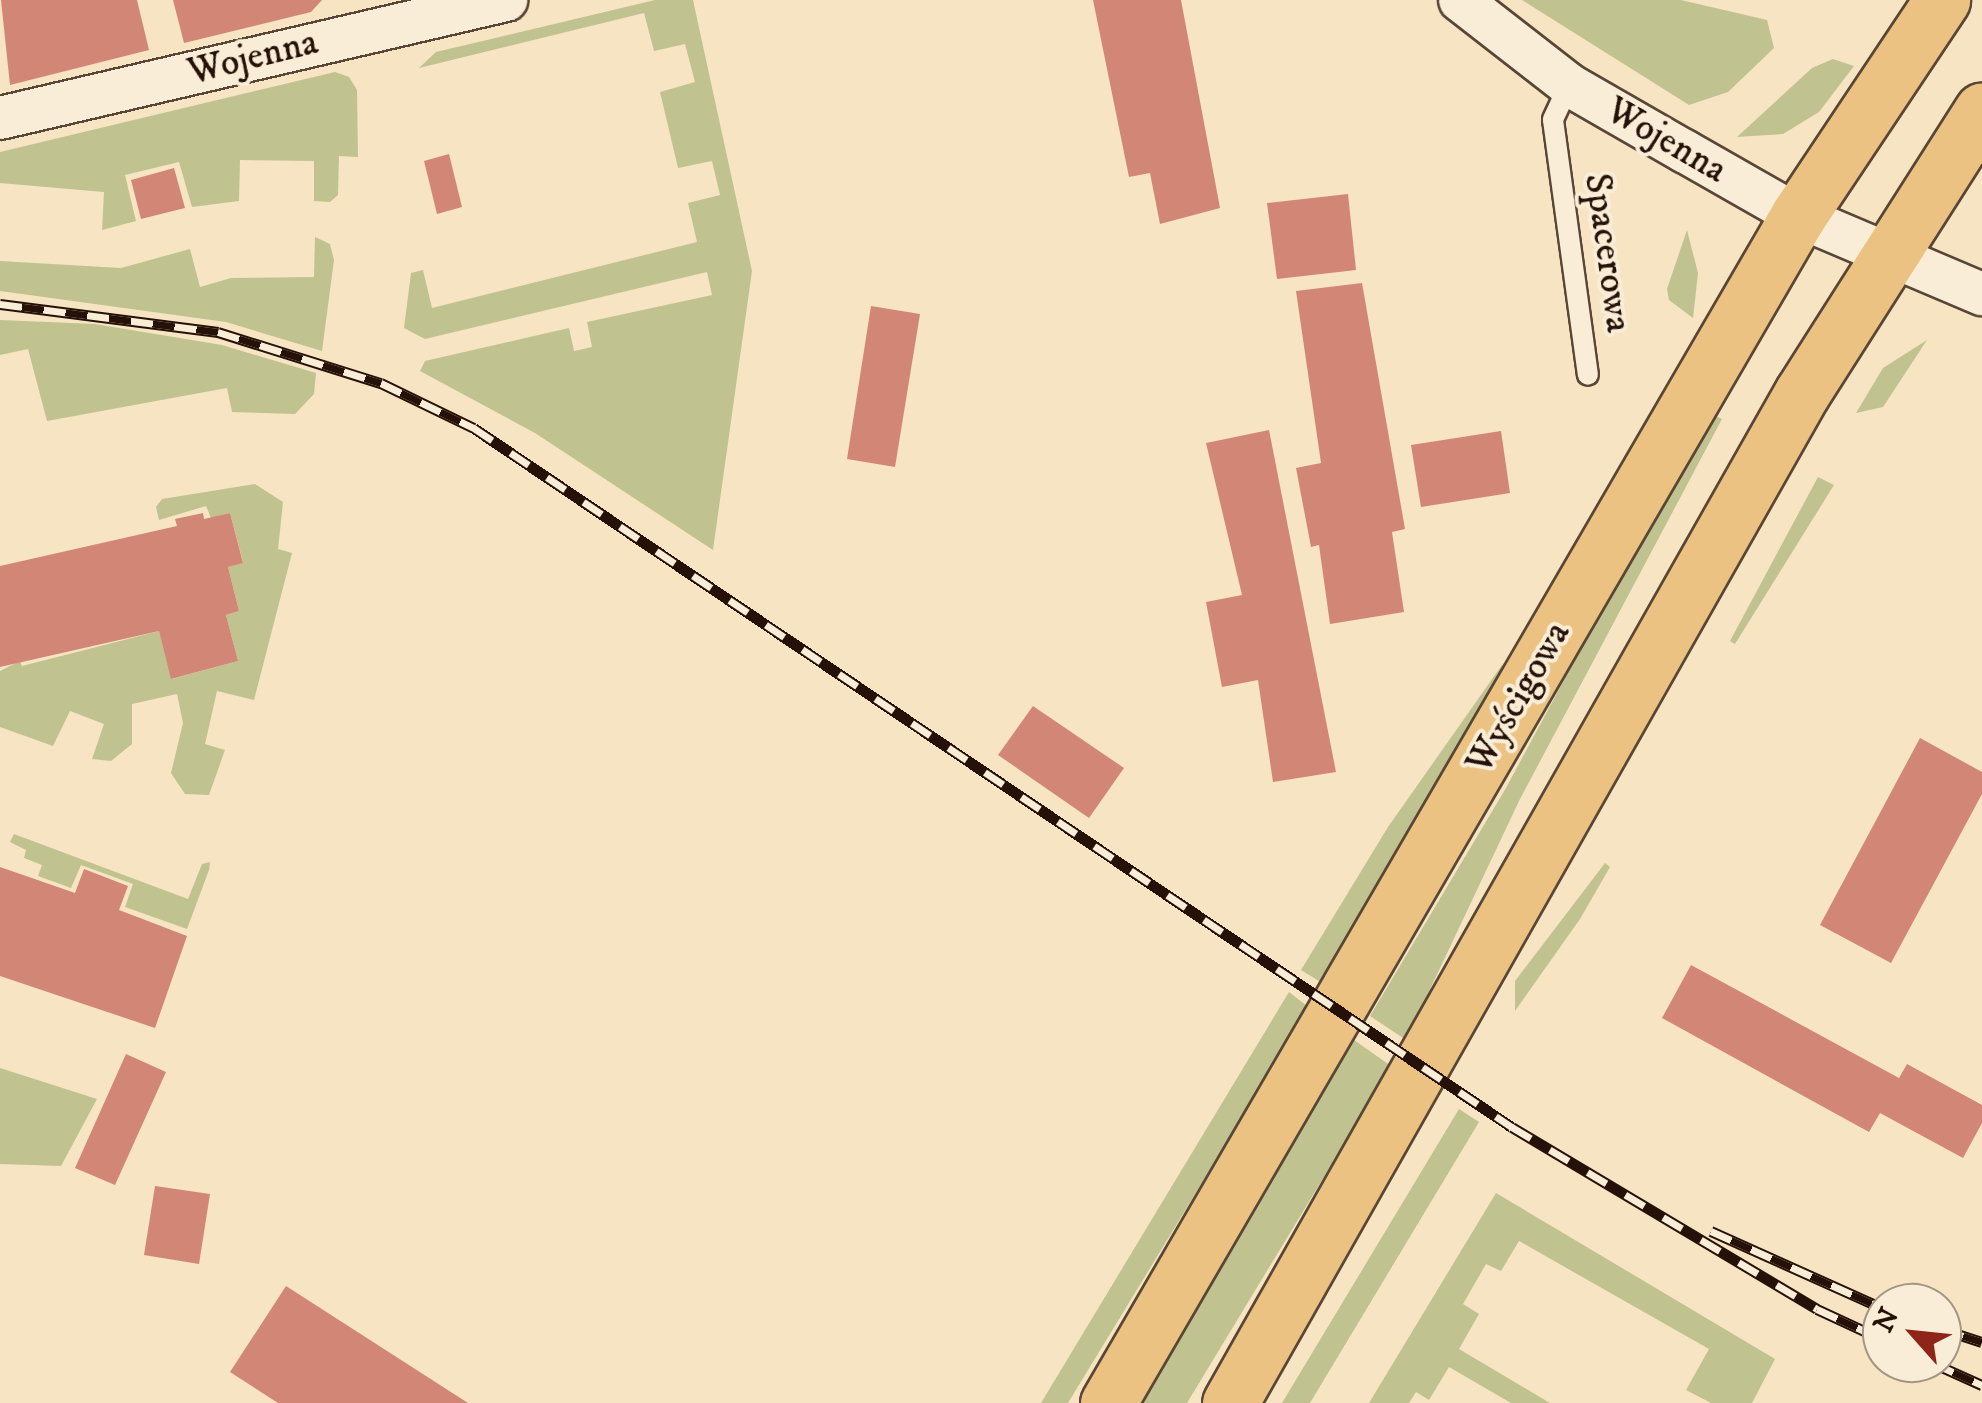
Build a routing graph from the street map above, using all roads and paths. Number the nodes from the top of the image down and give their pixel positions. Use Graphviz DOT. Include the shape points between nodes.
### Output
graph roads {
  1 [pos="506,0"];
  2 [pos="1460,0"];
  3 [pos="1942,0"];
  4 [pos="377,14"];
  5 [pos="1569,85"];
  6 [pos="1982,110"];
  7 [pos="0,118"];
  8 [pos="1798,216"];
  9 [pos="1890,253"];
  10 [pos="1982,294"];
  11 [pos="1588,375"];
  12 [pos="1108,1403"];
  13 [pos="1230,1403"];
  1 -- 4 [label="street, Wojenna"];
  2 -- 5 [label="street, Wojenna"];
  3 -- 8 [label="main road, Wyścigowa"];
  4 -- 7 [label="street, Wojenna"];
  5 -- 8 [label="street, Wojenna"];
  5 -- 11 [label="lane, Spacerowa" via="1553,120"];
  6 -- 9 [label="main road"];
  8 -- 9 [label="street, Wojenna"];
  8 -- 12 [label="main road, Wyścigowa"];
  9 -- 10 [label="street, Wojenna"];
  9 -- 13 [label="main road" via="1802,393"];
}
